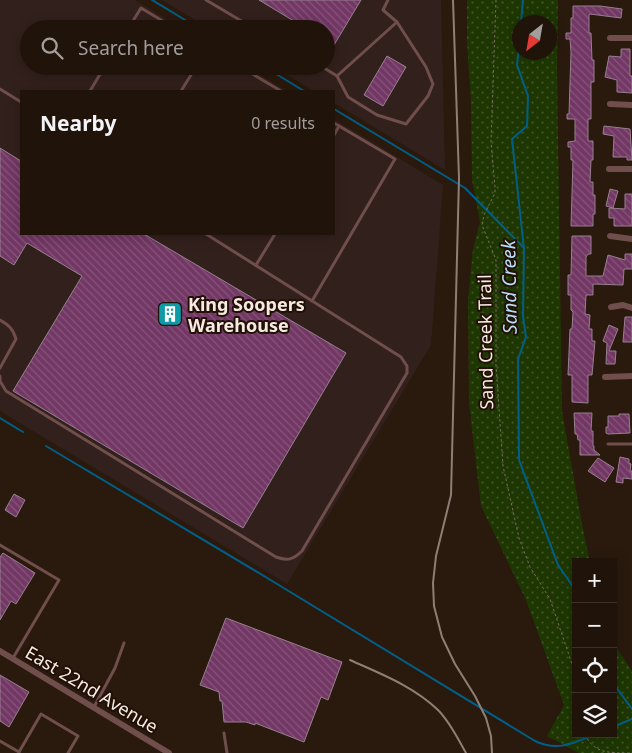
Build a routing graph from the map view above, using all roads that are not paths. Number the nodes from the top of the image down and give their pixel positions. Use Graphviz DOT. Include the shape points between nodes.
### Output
graph roads {
  1 [pos="206,0"];
  2 [pos="388,0"];
  3 [pos="134,20"];
  4 [pos="161,20"];
  5 [pos="240,20"];
  6 [pos="397,22"];
  7 [pos="610,38"];
  8 [pos="632,38"];
  9 [pos="100,75"];
  10 [pos="191,75"];
  11 [pos="254,75"];
  12 [pos="337,76"];
  13 [pos="0,89"];
  14 [pos="91,90"];
  15 [pos="182,90"];
  16 [pos="279,90"];
  17 [pos="20,101"];
  18 [pos="610,104"];
  19 [pos="632,105"];
  20 [pos="335,124"];
  21 [pos="339,126"];
  22 [pos="335,133"];
  23 [pos="609,169"];
  24 [pos="632,169"];
  25 [pos="208,235"];
  26 [pos="273,235"];
  27 [pos="610,236"];
  28 [pos="632,239"];
  29 [pos="256,265"];
  30 [pos="312,301"];
  31 [pos="612,307"];
  32 [pos="632,308"];
  33 [pos="0,320"];
  34 [pos="0,368"];
  35 [pos="0,376"];
  36 [pos="632,376"];
  37 [pos="605,377"];
  38 [pos="608,444"];
  39 [pos="632,444"];
  40 [pos="0,545"];
  41 [pos="124,643"];
  42 [pos="0,651"];
  43 [pos="12,659"];
  44 [pos="94,708"];
  45 [pos="224,733"];
  46 [pos="0,740"];
  47 [pos="19,753"];
  48 [pos="68,753"];
  49 [pos="169,753"];
  50 [pos="227,753"];
  1 -- 5 [label="lane"];
  2 -- 6 [label="lane" via="382,10"];
  3 -- 4 [label="lane" via="141,8"];
  6 -- 12 [label="lane"];
  6 -- 12 [label="lane" via="433,84 428,96 406,124 377,116 348,97"];
  7 -- 8 [label="street"];
  9 -- 14 [label="lane"];
  10 -- 15 [label="lane"];
  11 -- 16 [label="lane"];
  13 -- 17 [label="lane"];
  18 -- 19 [label="street"];
  20 -- 21 [label="lane"];
  21 -- 22 [label="lane"];
  21 -- 30 [label="lane" via="395,159"];
  23 -- 24 [label="street"];
  25 -- 29 [label="lane"];
  26 -- 29 [label="lane"];
  27 -- 28 [label="street"];
  29 -- 30 [label="lane"];
  30 -- 35 [label="lane" via="401,357 407,373 302,551 290,559 276,557 6,391"];
  31 -- 32 [label="street" via="624,305"];
  33 -- 34 [label="lane" via="9,325 16,339"];
  36 -- 37 [label="street"];
  38 -- 39 [label="lane"];
  40 -- 43 [label="lane" via="59,580"];
  41 -- 44 [label="lane" via="108,684"];
  42 -- 43 [label="street, East 22nd Avenue"];
  43 -- 44 [label="street, East 22nd Avenue"];
  44 -- 49 [label="street, East 22nd Avenue"];
  45 -- 50 [label="lane"];
  46 -- 47 [label="lane"];
  47 -- 48 [label="lane" via="41,714 78,736"];
}
